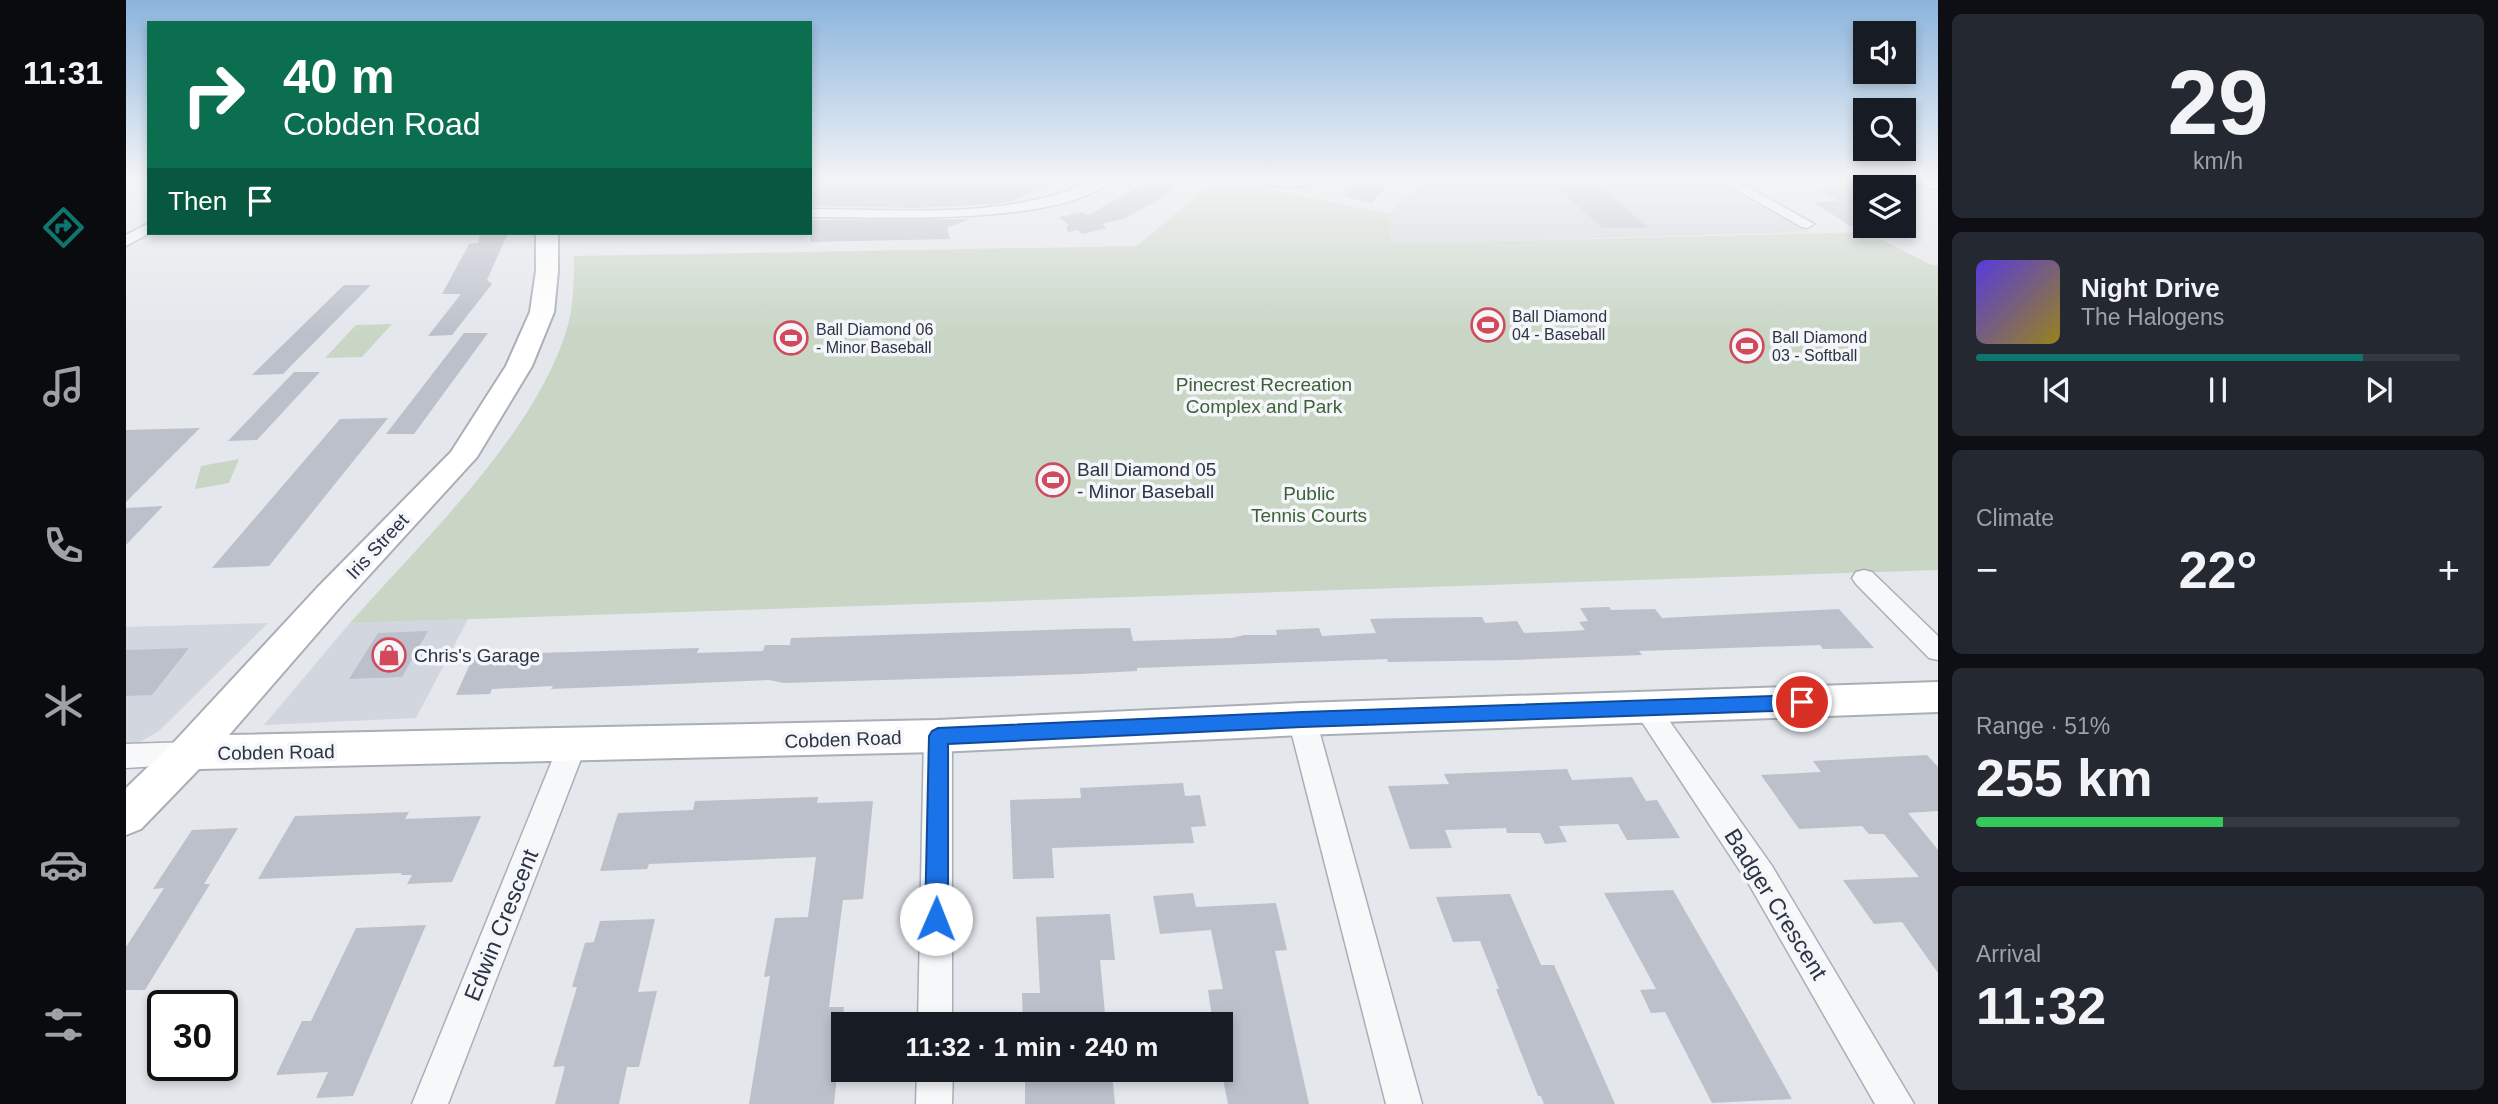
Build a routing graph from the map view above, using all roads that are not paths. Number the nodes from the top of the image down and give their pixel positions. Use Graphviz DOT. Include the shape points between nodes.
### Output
graph roads {
  1 [pos="144,231"];
  2 [pos="547,235"];
  3 [pos="126,242"];
  4 [pos="1864,578"];
  5 [pos="1938,650"];
  6 [pos="1938,697"];
  7 [pos="1647,709"];
  8 [pos="1302,719"];
  9 [pos="938,736"];
  10 [pos="572,746"];
  11 [pos="189,752"];
  12 [pos="126,756"];
  13 [pos="126,816"];
  14 [pos="935,1012"];
  15 [pos="935,1082"];
  16 [pos="430,1104"];
  17 [pos="934,1104"];
  18 [pos="1404,1104"];
  19 [pos="1896,1104"];
  1 -- 3 [label="street"];
  2 -- 11 [label="street, Iris Street" via="542,312 519,366 462,457"];
  4 -- 5 [label="street"];
  6 -- 7 [label="street, Cobden Road"];
  7 -- 8 [label="street, Cobden Road"];
  7 -- 19 [label="street, Badger Crescent" via="1761,876"];
  8 -- 9 [label="street, Cobden Road"];
  8 -- 18 [label="street"];
  9 -- 10 [label="street, Cobden Road"];
  9 -- 14 [label="street"];
  10 -- 11 [label="street, Cobden Road"];
  10 -- 16 [label="street, Edwin Crescent"];
  11 -- 12 [label="street, Cobden Road"];
  11 -- 13 [label="street, Iris Street"];
  15 -- 17 [label="street"];
}
